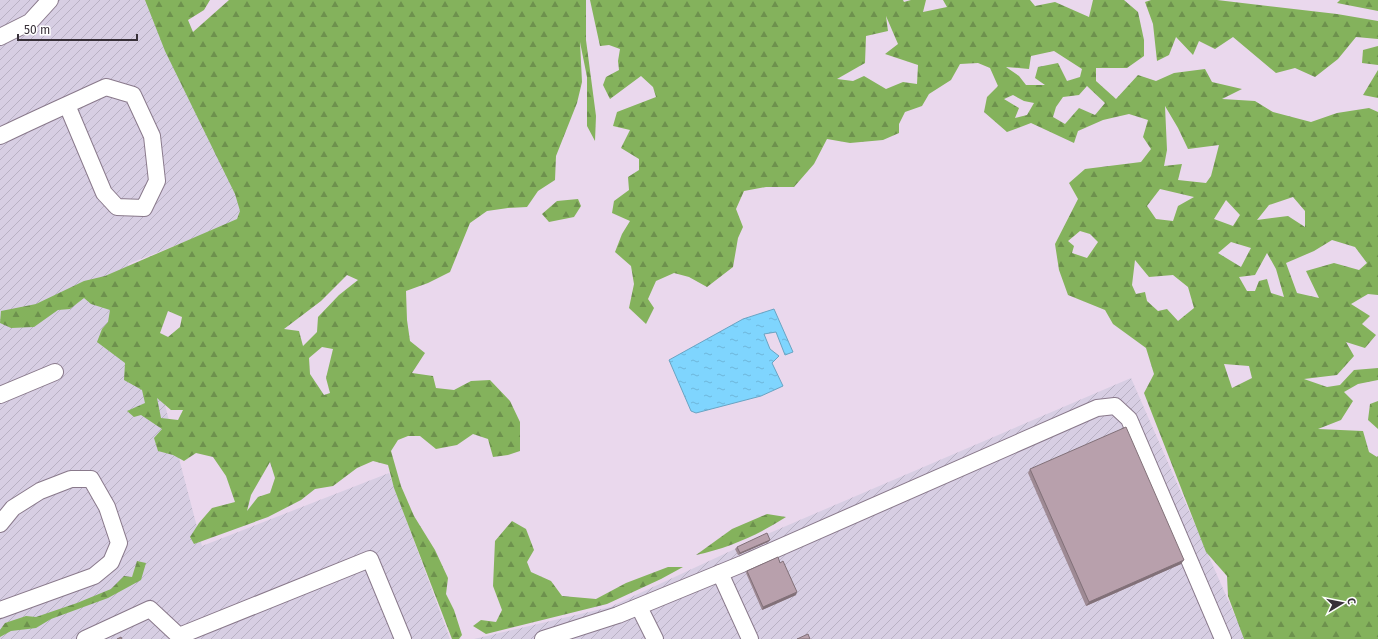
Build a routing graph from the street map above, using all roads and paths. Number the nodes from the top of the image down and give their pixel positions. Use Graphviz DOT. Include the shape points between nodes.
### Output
graph roads {
  1 [pos="50,0"];
  2 [pos="0,37"];
  3 [pos="67,105"];
  4 [pos="0,136"];
  5 [pos="54,372"];
  6 [pos="0,395"];
  7 [pos="0,524"];
  8 [pos="720,573"];
  9 [pos="639,607"];
  10 [pos="0,610"];
  11 [pos="180,637"];
  12 [pos="85,639"];
  13 [pos="403,639"];
  14 [pos="543,639"];
  15 [pos="655,639"];
  16 [pos="750,639"];
  17 [pos="1223,639"];
  1 -- 2 [label="lane" via="30,22"];
  3 -- 3 [label="lane" via="104,193 117,207 144,208 156,181 156,174 152,136 133,95 106,87"];
  3 -- 4 [label="lane"];
  5 -- 6 [label="lane"];
  7 -- 10 [label="lane" via="13,508 40,491 72,479 91,479 107,506 119,543 111,562 94,576"];
  8 -- 9 [label="lane"];
  8 -- 16 [label="lane"];
  8 -- 17 [label="lane" via="1097,408 1114,406 1129,419"];
  9 -- 14 [label="lane"];
  9 -- 15 [label="lane"];
  11 -- 12 [label="lane" via="150,609"];
  11 -- 13 [label="lane" via="370,559"];
}
